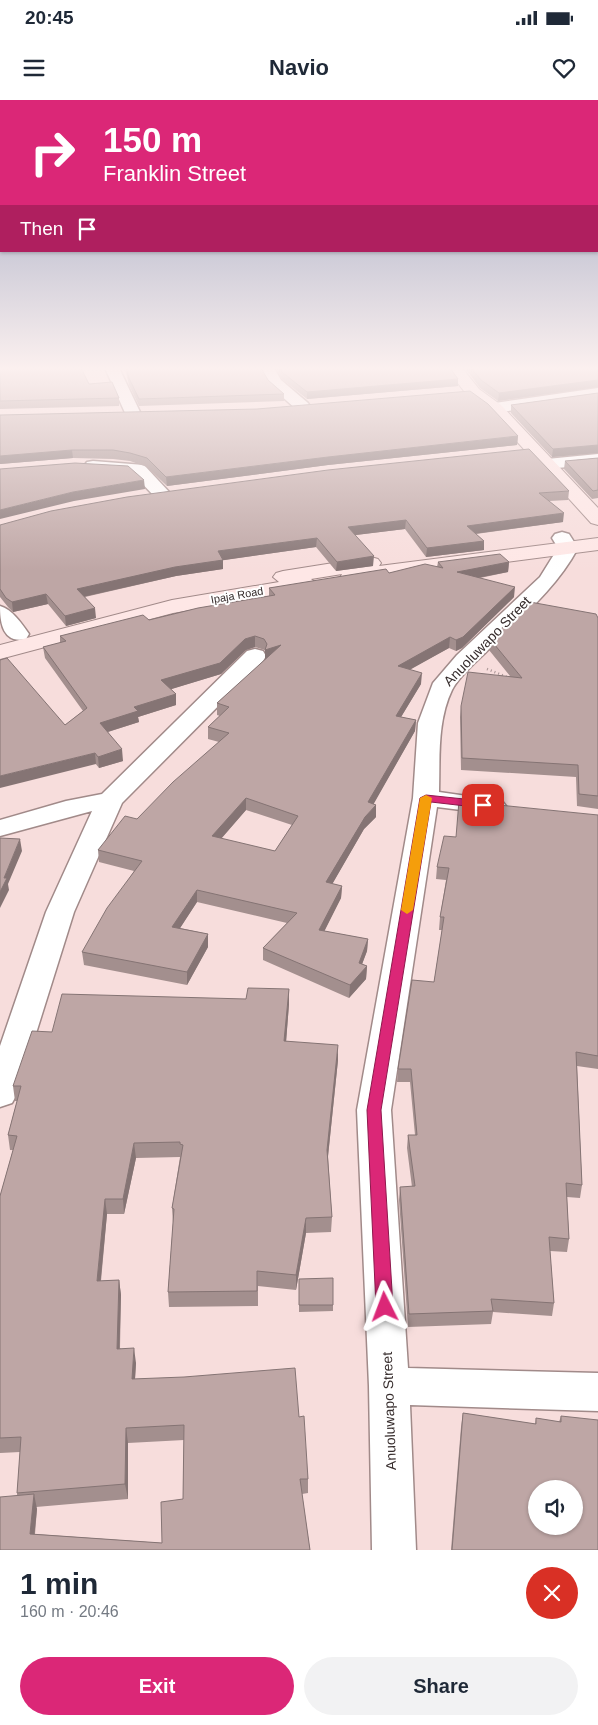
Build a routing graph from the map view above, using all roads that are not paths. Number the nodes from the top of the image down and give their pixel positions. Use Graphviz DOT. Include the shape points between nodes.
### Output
graph roads {
  1 [pos="521,436"];
  2 [pos="534,450"];
  3 [pos="514,452"];
  4 [pos="598,459"];
  5 [pos="547,464"];
  6 [pos="76,465"];
  7 [pos="182,491"];
  8 [pos="162,494"];
  9 [pos="144,497"];
  10 [pos="598,519"];
  11 [pos="598,533"];
  12 [pos="565,543"];
  13 [pos="598,544"];
  14 [pos="0,612"];
  15 [pos="9,636"];
  16 [pos="0,652"];
  17 [pos="255,656"];
  18 [pos="426,798"];
  19 [pos="110,800"];
  20 [pos="512,808"];
  21 [pos="0,828"];
  22 [pos="0,1094"];
  23 [pos="389,1386"];
  24 [pos="598,1392"];
  25 [pos="394,1550"];
  1 -- 2 [label="main road"];
  2 -- 3 [label="street"];
  2 -- 5 [label="main road"];
  4 -- 5 [label="street"];
  5 -- 10 [label="main road"];
  6 -- 8 [label="street" via="138,470"];
  7 -- 8 [label="street"];
  8 -- 9 [label="street"];
  11 -- 12 [label="main road, Ipaja Road"];
  12 -- 13 [label="main road, Ipaja Road"];
  12 -- 15 [label="main road, Ipaja Road" via="319,570 165,598"];
  12 -- 16 [label="main road, Ipaja Road" via="172,607"];
  12 -- 18 [label="street, Anuoluwapo Street" via="559,565 547,581 465,660 441,688 430,723"];
  14 -- 15 [label="street"];
  17 -- 19 [label="street"];
  18 -- 20 [label="street"];
  18 -- 23 [label="street, Anuoluwapo Street" via="374,1110"];
  19 -- 21 [label="street" via="75,806"];
  19 -- 22 [label="street" via="60,912"];
  23 -- 24 [label="street"];
  23 -- 25 [label="street, Anuoluwapo Street"];
}
